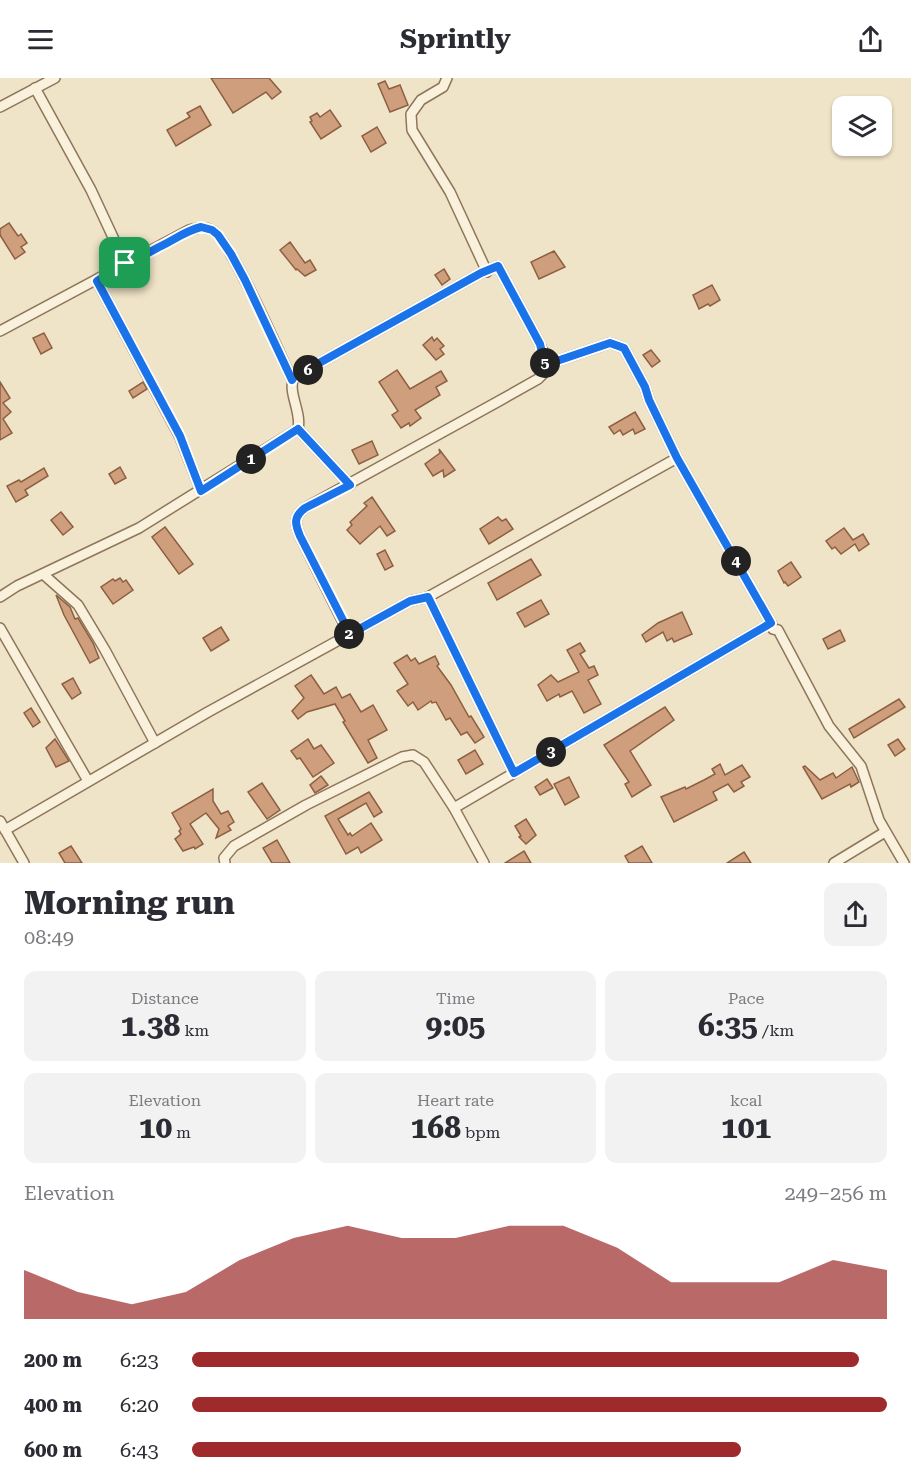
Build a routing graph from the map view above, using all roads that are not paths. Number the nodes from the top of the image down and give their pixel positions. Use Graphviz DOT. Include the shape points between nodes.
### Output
graph roads {
  1 [pos="55,78"];
  2 [pos="447,78"];
  3 [pos="35,88"];
  4 [pos="0,107"];
  5 [pos="125,263"];
  6 [pos="487,272"];
  7 [pos="97,281"];
  8 [pos="0,331"];
  9 [pos="545,365"];
  10 [pos="292,380"];
  11 [pos="298,429"];
  12 [pos="677,458"];
  13 [pos="350,485"];
  14 [pos="201,491"];
  15 [pos="44,574"];
  16 [pos="0,597"];
  17 [pos="428,597"];
  18 [pos="771,623"];
  19 [pos="0,628"];
  20 [pos="350,634"];
  21 [pos="155,743"];
  22 [pos="514,773"];
  23 [pos="88,781"];
  24 [pos="454,808"];
  25 [pos="3,825"];
  26 [pos="885,832"];
  27 [pos="24,863"];
  28 [pos="225,863"];
  29 [pos="484,863"];
  30 [pos="834,863"];
  31 [pos="904,863"];
  1 -- 3 [label="street"];
  2 -- 6 [label="street" via="443,87 421,100 411,114 412,130 450,192"];
  3 -- 4 [label="street"];
  3 -- 5 [label="street" via="91,190"];
  5 -- 7 [label="street"];
  5 -- 10 [label="street" via="189,230 212,230 224,242 241,272"];
  6 -- 9 [label="street" via="498,266 540,344"];
  6 -- 10 [label="street"];
  7 -- 8 [label="street"];
  7 -- 14 [label="street" via="180,436"];
  9 -- 12 [label="street" via="610,343 624,348"];
  9 -- 13 [label="street" via="538,379"];
  10 -- 11 [label="street" via="300,420"];
  11 -- 13 [label="street"];
  11 -- 14 [label="street"];
  12 -- 17 [label="street"];
  12 -- 18 [label="street"];
  13 -- 20 [label="street" via="305,508 296,519 300,536"];
  14 -- 15 [label="street" via="139,528"];
  15 -- 16 [label="street"];
  15 -- 21 [label="street" via="78,605"];
  17 -- 20 [label="street" via="410,601"];
  17 -- 22 [label="street"];
  18 -- 22 [label="street"];
  18 -- 26 [label="street" via="829,726 861,766"];
  19 -- 23 [label="street"];
  20 -- 21 [label="street"];
  21 -- 23 [label="street"];
  22 -- 24 [label="street"];
  23 -- 25 [label="street"];
  24 -- 28 [label="street" via="424,762 407,755 234,846 224,858"];
  24 -- 29 [label="street"];
  25 -- 27 [label="street"];
  26 -- 30 [label="street"];
  26 -- 31 [label="street"];
}
